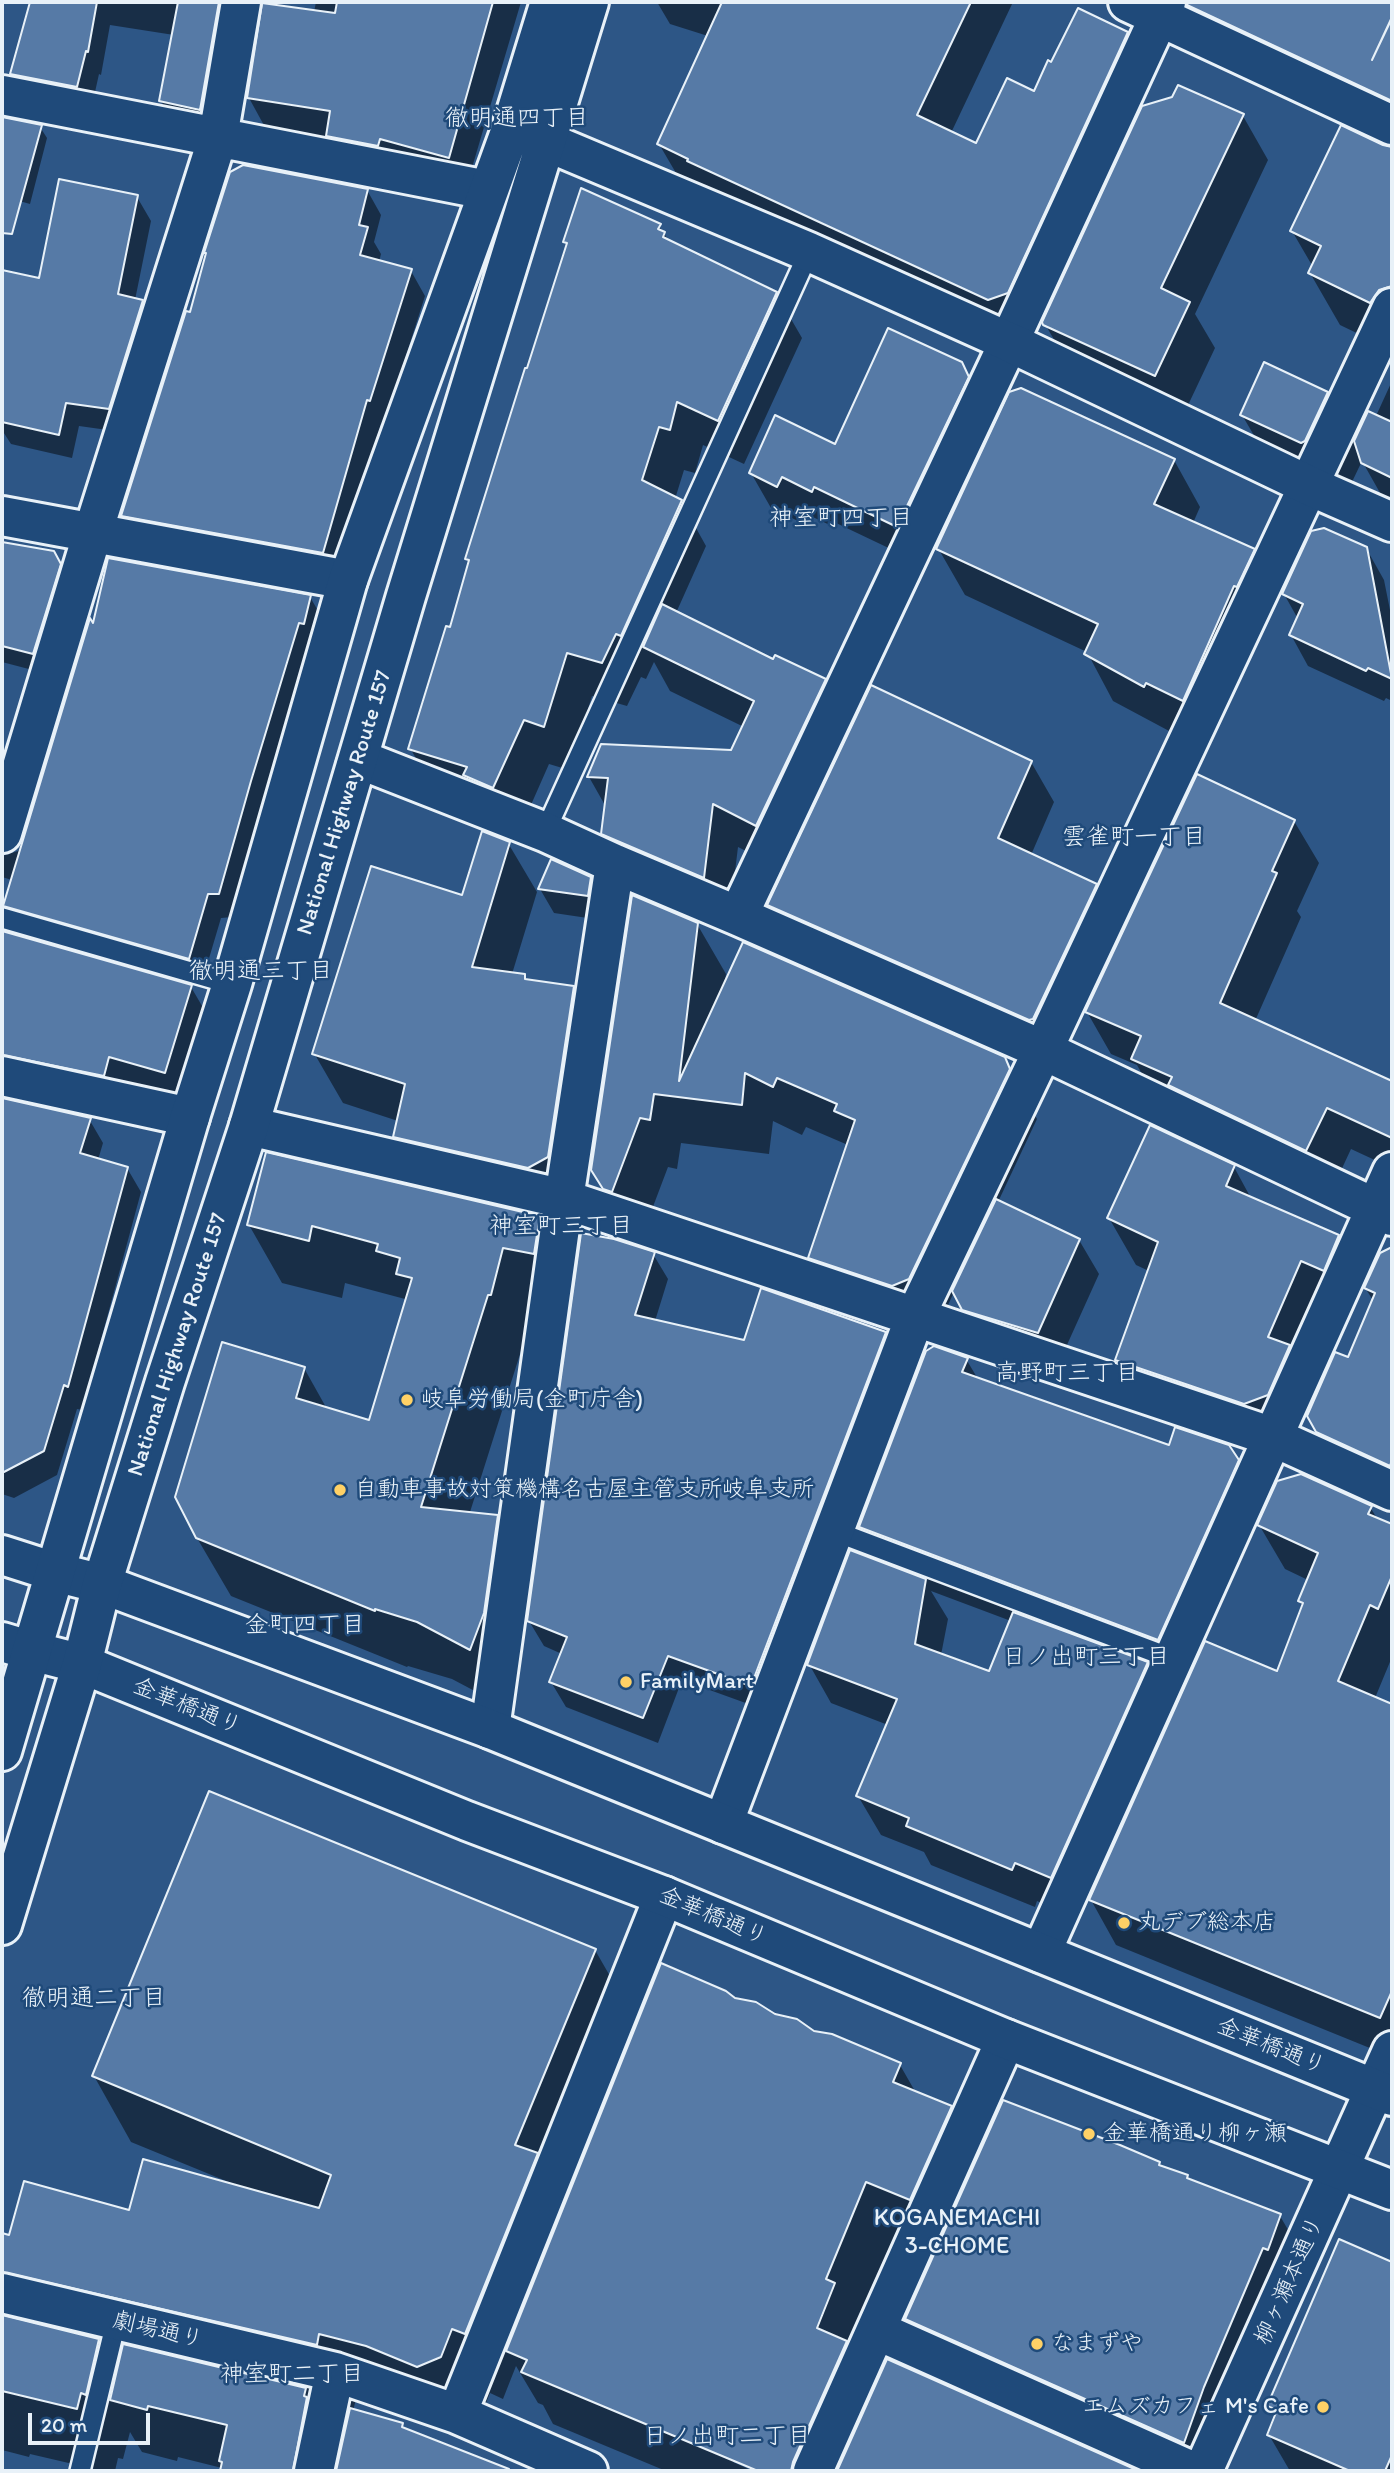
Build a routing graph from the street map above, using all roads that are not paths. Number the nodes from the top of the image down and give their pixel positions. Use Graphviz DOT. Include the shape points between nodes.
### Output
graph roads {
  1 [pos="241,2"];
  2 [pos="550,2"];
  3 [pos="589,2"];
  4 [pos="1151,7"];
  5 [pos="2,95"];
  6 [pos="1392,125"];
  7 [pos="527,136"];
  8 [pos="218,137"];
  9 [pos="487,190"];
  10 [pos="809,252"];
  11 [pos="1392,308"];
  12 [pos="1009,342"];
  13 [pos="1310,486"];
  14 [pos="2,516"];
  15 [pos="1392,522"];
  16 [pos="93,532"];
  17 [pos="348,580"];
  18 [pos="356,766"];
  19 [pos="545,832"];
  20 [pos="2,833"];
  21 [pos="615,864"];
  22 [pos="738,916"];
  23 [pos="2,918"];
  24 [pos="232,984"];
  25 [pos="1043,1050"];
  26 [pos="2,1076"];
  27 [pos="190,1116"];
  28 [pos="249,1126"];
  29 [pos="1392,1172"];
  30 [pos="564,1199"];
  31 [pos="1384,1212"];
  32 [pos="915,1317"];
  33 [pos="1273,1437"];
  34 [pos="1392,1491"];
  35 [pos="834,1531"];
  36 [pos="2,1555"];
  37 [pos="55,1572"];
  38 [pos="102,1584"];
  39 [pos="17,1647"];
  40 [pos="1173,1659"];
  41 [pos="82,1664"];
  42 [pos="490,1730"];
  43 [pos="2,1751"];
  44 [pos="723,1824"];
  45 [pos="664,1896"];
  46 [pos="2,1925"];
  47 [pos="1041,1953"];
  48 [pos="1006,2039"];
  49 [pos="1392,2051"];
  50 [pos="1383,2093"];
  51 [pos="1340,2169"];
  52 [pos="1392,2190"];
  53 [pos="2,2294"];
  54 [pos="116,2322"];
  55 [pos="876,2330"];
  56 [pos="335,2372"];
  57 [pos="457,2414"];
  58 [pos="80,2471"];
  59 [pos="314,2471"];
  60 [pos="588,2471"];
  61 [pos="813,2471"];
  62 [pos="1192,2471"];
  63 [pos="1203,2471"];
  1 -- 8 [label="main road"];
  2 -- 7 [label="main road, National Highway Route 157"];
  3 -- 7 [label="main road, National Highway Route 157"];
  4 -- 6 [label="main road"];
  4 -- 12 [label="main road"];
  5 -- 8 [label="main road"];
  7 -- 9 [label="main road, National Highway Route 157"];
  7 -- 10 [label="main road"];
  7 -- 18 [label="main road, National Highway Route 157"];
  8 -- 9 [label="main road"];
  8 -- 16 [label="main road"];
  9 -- 17 [label="main road, National Highway Route 157"];
  10 -- 12 [label="main road"];
  10 -- 19 [label="lane"];
  11 -- 13 [label="main road"];
  12 -- 13 [label="main road"];
  12 -- 22 [label="main road"];
  13 -- 15 [label="main road"];
  13 -- 25 [label="main road"];
  14 -- 16 [label="main road"];
  16 -- 17 [label="main road"];
  16 -- 20 [label="main road"];
  17 -- 24 [label="main road, National Highway Route 157"];
  18 -- 19 [label="main road" via="369,763"];
  18 -- 28 [label="main road, National Highway Route 157"];
  19 -- 21 [label="main road"];
  21 -- 22 [label="main road"];
  21 -- 30 [label="main road"];
  22 -- 25 [label="main road"];
  23 -- 24 [label="lane"];
  24 -- 27 [label="main road, National Highway Route 157"];
  25 -- 31 [label="main road"];
  25 -- 32 [label="main road"];
  26 -- 27 [label="main road"];
  27 -- 37 [label="main road, National Highway Route 157"];
  28 -- 30 [label="main road"];
  28 -- 38 [label="main road, National Highway Route 157"];
  29 -- 31 [label="main road"];
  30 -- 32 [label="main road"];
  30 -- 42 [label="main road"];
  31 -- 33 [label="main road"];
  32 -- 33 [label="main road"];
  32 -- 35 [label="main road"];
  33 -- 34 [label="main road"];
  33 -- 40 [label="main road"];
  35 -- 40 [label="lane"];
  35 -- 44 [label="main road"];
  36 -- 37 [label="main road, 金華橋通り"];
  37 -- 38 [label="main road, 金華橋通り"];
  37 -- 39 [label="main road, National Highway Route 157"];
  38 -- 41 [label="main road, National Highway Route 157"];
  38 -- 42 [label="main road, 金華橋通り"];
  39 -- 41 [label="main road, 金華橋通り"];
  39 -- 43 [label="main road, National Highway Route 157"];
  40 -- 47 [label="main road"];
  41 -- 45 [label="main road, 金華橋通り"];
  41 -- 46 [label="main road, National Highway Route 157"];
  42 -- 44 [label="main road, 金華橋通り"];
  44 -- 47 [label="main road, 金華橋通り"];
  45 -- 48 [label="main road, 金華橋通り"];
  45 -- 57 [label="main road"];
  47 -- 50 [label="main road, 金華橋通り"];
  48 -- 51 [label="main road, 金華橋通り"];
  48 -- 55 [label="main road"];
  49 -- 50 [label="main road, 柳ヶ瀬本通り"];
  50 -- 51 [label="main road, 柳ヶ瀬本通り"];
  51 -- 52 [label="main road, 金華橋通り"];
  51 -- 63 [label="main road, 柳ヶ瀬本通り"];
  53 -- 54 [label="main road, 劇場通り"];
  54 -- 56 [label="main road, 劇場通り"];
  54 -- 58 [label="lane"];
  55 -- 61 [label="main road"];
  55 -- 62 [label="main road"];
  56 -- 57 [label="main road, 劇場通り"];
  56 -- 59 [label="main road"];
  57 -- 60 [label="main road, 劇場通り"];
}
